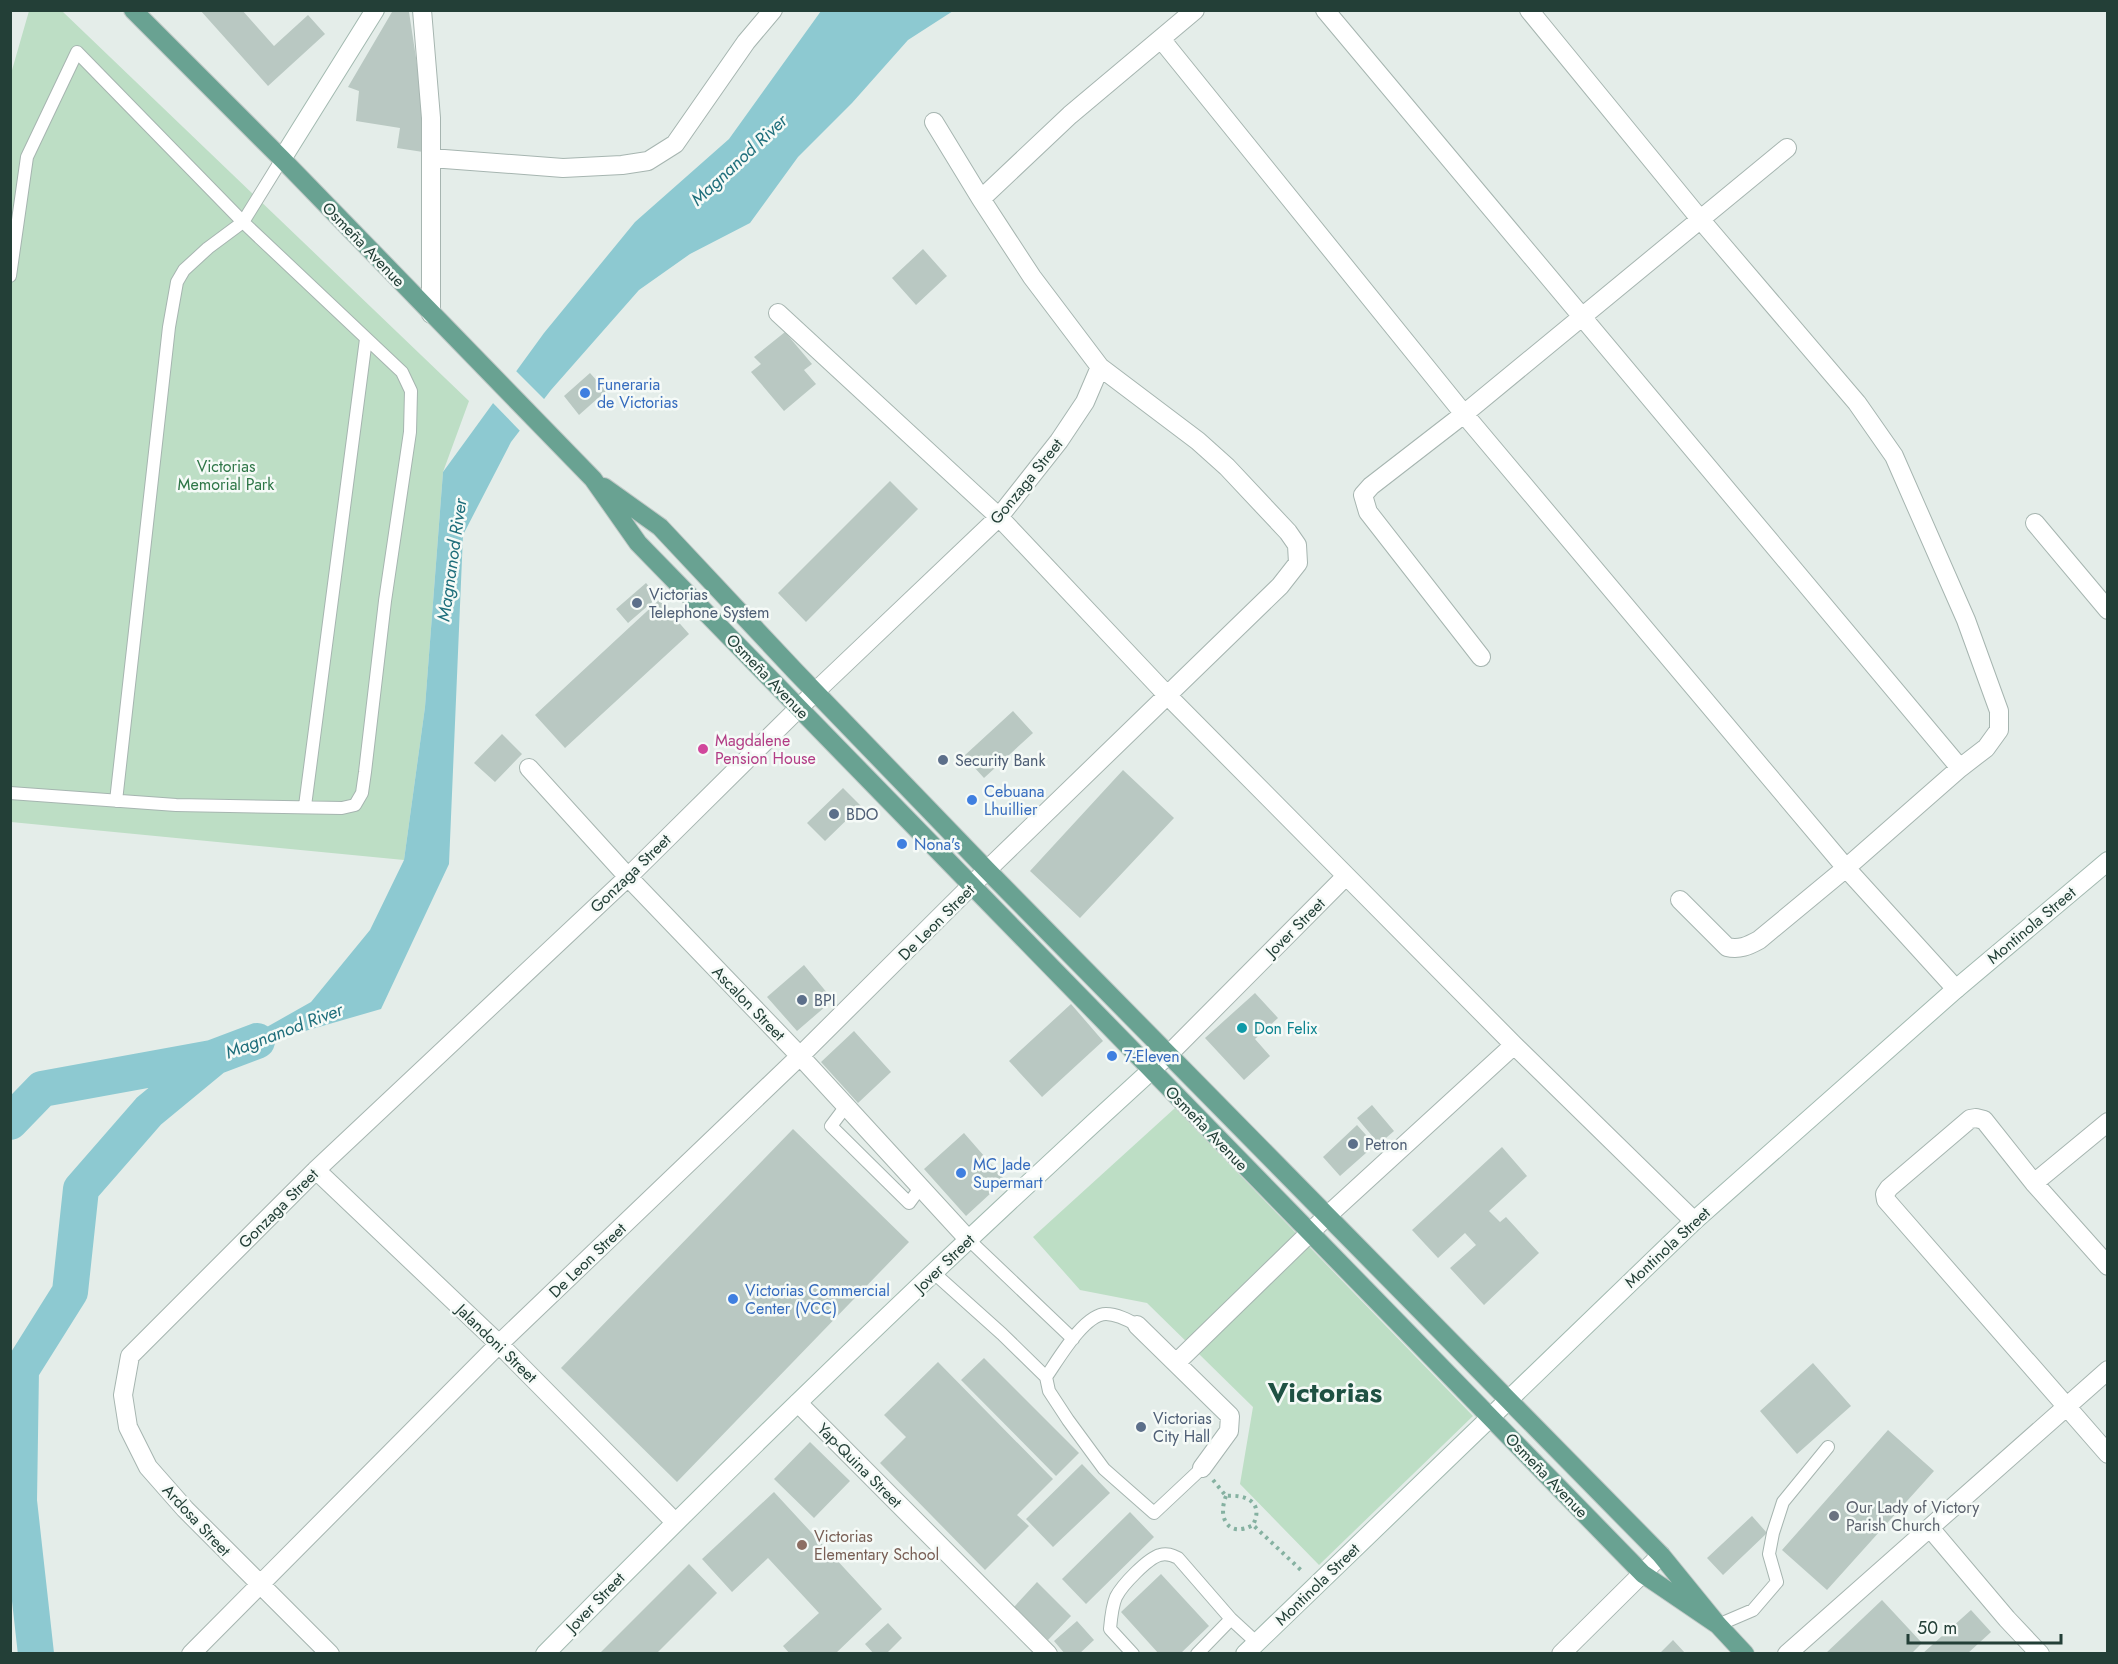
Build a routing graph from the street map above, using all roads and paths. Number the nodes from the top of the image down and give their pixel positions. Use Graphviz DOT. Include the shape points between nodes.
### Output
graph roads {
  1 [pos="133,10"];
  2 [pos="375,10"];
  3 [pos="422,10"];
  4 [pos="772,10"];
  5 [pos="1195,10"];
  6 [pos="1325,10"];
  7 [pos="1529,10"];
  8 [pos="1161,39"];
  9 [pos="934,122"];
  10 [pos="1788,148"];
  11 [pos="431,158"];
  12 [pos="282,159"];
  13 [pos="981,200"];
  14 [pos="1700,219"];
  15 [pos="243,222"];
  16 [pos="10,276"];
  17 [pos="778,313"];
  18 [pos="431,314"];
  19 [pos="1582,317"];
  20 [pos="366,339"];
  21 [pos="1100,367"];
  22 [pos="1464,414"];
  23 [pos="593,479"];
  24 [pos="999,517"];
  25 [pos="2035,523"];
  26 [pos="2108,610"];
  27 [pos="1481,657"];
  28 [pos="815,692"];
  29 [pos="1167,695"];
  30 [pos="800,709"];
  31 [pos="529,768"];
  32 [pos="1960,768"];
  33 [pos="10,794"];
  34 [pos="116,801"];
  35 [pos="305,806"];
  36 [pos="2108,861"];
  37 [pos="1846,868"];
  38 [pos="987,870"];
  39 [pos="1346,876"];
  40 [pos="628,877"];
  41 [pos="972,886"];
  42 [pos="1680,900"];
  43 [pos="1956,989"];
  44 [pos="1515,1045"];
  45 [pos="1168,1054"];
  46 [pos="800,1056"];
  47 [pos="1151,1070"];
  48 [pos="2108,1122"];
  49 [pos="316,1170"];
  50 [pos="2034,1184"];
  51 [pos="1327,1216"];
  52 [pos="1694,1221"];
  53 [pos="1309,1233"];
  54 [pos="969,1239"];
  55 [pos="2108,1266"];
  56 [pos="934,1273"];
  57 [pos="1137,1325"];
  58 [pos="1073,1339"];
  59 [pos="499,1344"];
  60 [pos="130,1356"];
  61 [pos="1176,1363"];
  62 [pos="2108,1370"];
  63 [pos="1046,1377"];
  64 [pos="1507,1400"];
  65 [pos="798,1403"];
  66 [pos="2065,1406"];
  67 [pos="1490,1416"];
  68 [pos="1828,1447"];
  69 [pos="2108,1454"];
  70 [pos="1202,1467"];
  71 [pos="1226,1496"];
  72 [pos="674,1521"];
  73 [pos="1253,1526"];
  74 [pos="1930,1528"];
  75 [pos="1661,1556"];
  76 [pos="1643,1574"];
  77 [pos="1317,1585"];
  78 [pos="260,1586"];
  79 [pos="1231,1619"];
  80 [pos="1718,1625"];
  81 [pos="1251,1648"];
  82 [pos="191,1653"];
  83 [pos="330,1653"];
  84 [pos="545,1653"];
  85 [pos="1048,1653"];
  86 [pos="1132,1653"];
  87 [pos="1197,1653"];
  88 [pos="1560,1653"];
  89 [pos="1745,1653"];
  90 [pos="1787,1653"];
  91 [pos="2040,1653"];
  1 -- 12 [label="main road, Osmeña Avenue"];
  2 -- 12 [label="street"];
  3 -- 11 [label="street"];
  4 -- 11 [label="street" via="675,144 648,161 563,168"];
  5 -- 8 [label="street"];
  6 -- 19 [label="street"];
  7 -- 14 [label="street"];
  8 -- 13 [label="street" via="1070,114"];
  8 -- 22 [label="street"];
  9 -- 13 [label="street, De Leon Street"];
  10 -- 14 [label="street"];
  11 -- 18 [label="street"];
  12 -- 15 [label="lane"];
  12 -- 18 [label="main road, Osmeña Avenue"];
  13 -- 21 [label="street, De Leon Street" via="1032,278"];
  14 -- 19 [label="street"];
  14 -- 32 [label="street" via="1857,403 1894,456 1966,620 1999,711 1999,730 1986,748"];
  15 -- 16 [label="lane" via="77,52 27,157"];
  15 -- 20 [label="lane"];
  15 -- 34 [label="lane" via="208,248 177,282"];
  17 -- 24 [label="street"];
  18 -- 23 [label="main road, Osmeña Avenue"];
  19 -- 22 [label="street"];
  19 -- 32 [label="street"];
  20 -- 35 [label="lane"];
  20 -- 35 [label="lane" via="402,372 411,391 410,432 362,793 355,805 342,808"];
  21 -- 24 [label="street, Gonzaga Street" via="1086,402"];
  21 -- 29 [label="street, De Leon Street" via="1227,467 1297,545 1298,563 1280,586"];
  22 -- 27 [label="street" via="1363,495 1368,512"];
  22 -- 37 [label="street"];
  23 -- 28 [label="main road, Osmeña Avenue" via="660,527"];
  23 -- 30 [label="main road, Osmeña Avenue" via="638,543"];
  24 -- 28 [label="street, Gonzaga Street"];
  24 -- 29 [label="street"];
  25 -- 26 [label="street"];
  28 -- 30 [label="street, Gonzaga Street"];
  28 -- 38 [label="main road, Osmeña Avenue"];
  29 -- 38 [label="street, De Leon Street"];
  29 -- 39 [label="street"];
  30 -- 40 [label="street, Gonzaga Street"];
  30 -- 41 [label="main road, Osmeña Avenue"];
  31 -- 40 [label="street, Ascalon Street"];
  32 -- 37 [label="street"];
  33 -- 34 [label="lane"];
  34 -- 35 [label="lane"];
  36 -- 43 [label="street, Montinola Street"];
  37 -- 42 [label="street" via="1759,940 1735,949 1727,947"];
  37 -- 43 [label="street"];
  38 -- 41 [label="street, De Leon Street"];
  38 -- 45 [label="main road, Osmeña Avenue"];
  39 -- 44 [label="street"];
  39 -- 45 [label="street, Jover Street"];
  40 -- 46 [label="street, Ascalon Street"];
  40 -- 49 [label="street, Gonzaga Street"];
  41 -- 46 [label="street, De Leon Street"];
  41 -- 47 [label="main road, Osmeña Avenue"];
  43 -- 52 [label="street, Montinola Street"];
  44 -- 51 [label="street"];
  44 -- 52 [label="street"];
  45 -- 47 [label="street, Jover Street"];
  45 -- 51 [label="main road, Osmeña Avenue"];
  46 -- 54 [label="street, Ascalon Street"];
  46 -- 59 [label="street, De Leon Street"];
  47 -- 53 [label="main road, Osmeña Avenue"];
  47 -- 54 [label="street, Jover Street"];
  48 -- 50 [label="street"];
  49 -- 59 [label="street, Jalandoni Street"];
  49 -- 60 [label="street, Gonzaga Street"];
  50 -- 55 [label="street"];
  50 -- 66 [label="street" via="1984,1120 1976,1118 1970,1119 1885,1194 1893,1209"];
  51 -- 53 [label="street"];
  51 -- 64 [label="main road, Osmeña Avenue"];
  52 -- 64 [label="street, Montinola Street"];
  53 -- 61 [label="street"];
  53 -- 67 [label="main road, Osmeña Avenue"];
  54 -- 56 [label="street, Jover Street"];
  54 -- 58 [label="lane"];
  56 -- 63 [label="lane"];
  56 -- 65 [label="street, Jover Street"];
  57 -- 58 [label="lane" via="1106,1314 1095,1317"];
  57 -- 61 [label="street"];
  58 -- 63 [label="lane"];
  59 -- 72 [label="street, Jalandoni Street"];
  59 -- 78 [label="street, De Leon Street"];
  60 -- 78 [label="street, Ardosa Street" via="123,1395 128,1427 148,1467"];
  61 -- 70 [label="street" via="1230,1416 1229,1431"];
  62 -- 66 [label="street"];
  63 -- 70 [label="lane" via="1049,1390 1104,1469 1154,1514"];
  64 -- 67 [label="street, Montinola Street"];
  64 -- 75 [label="main road, Osmeña Avenue"];
  65 -- 72 [label="street, Jover Street"];
  65 -- 85 [label="street, Yap-Quina Street"];
  66 -- 69 [label="street"];
  66 -- 74 [label="street"];
  67 -- 76 [label="main road, Osmeña Avenue"];
  67 -- 77 [label="street, Montinola Street"];
  68 -- 80 [label="lane" via="1783,1502 1769,1554 1778,1582 1753,1610"];
  70 -- 71 [label="path"];
  71 -- 73 [label="path" via="1245,1496 1255,1505 1257,1518"];
  71 -- 73 [label="path" via="1222,1516 1228,1525 1237,1530"];
  72 -- 84 [label="street, Jover Street"];
  73 -- 77 [label="path"];
  74 -- 90 [label="street"];
  74 -- 91 [label="street"];
  75 -- 76 [label="street"];
  75 -- 80 [label="main road, Osmeña Avenue"];
  76 -- 80 [label="main road, Osmeña Avenue"];
  76 -- 88 [label="street"];
  77 -- 81 [label="street, Montinola Street"];
  78 -- 82 [label="street, De Leon Street"];
  78 -- 83 [label="street, Ardosa Street"];
  79 -- 81 [label="lane"];
  79 -- 86 [label="lane" via="1178,1558 1168,1553 1158,1555 1117,1596 1111,1614 1110,1629"];
  79 -- 87 [label="lane"];
  80 -- 89 [label="main road, Osmeña Avenue"];
}
